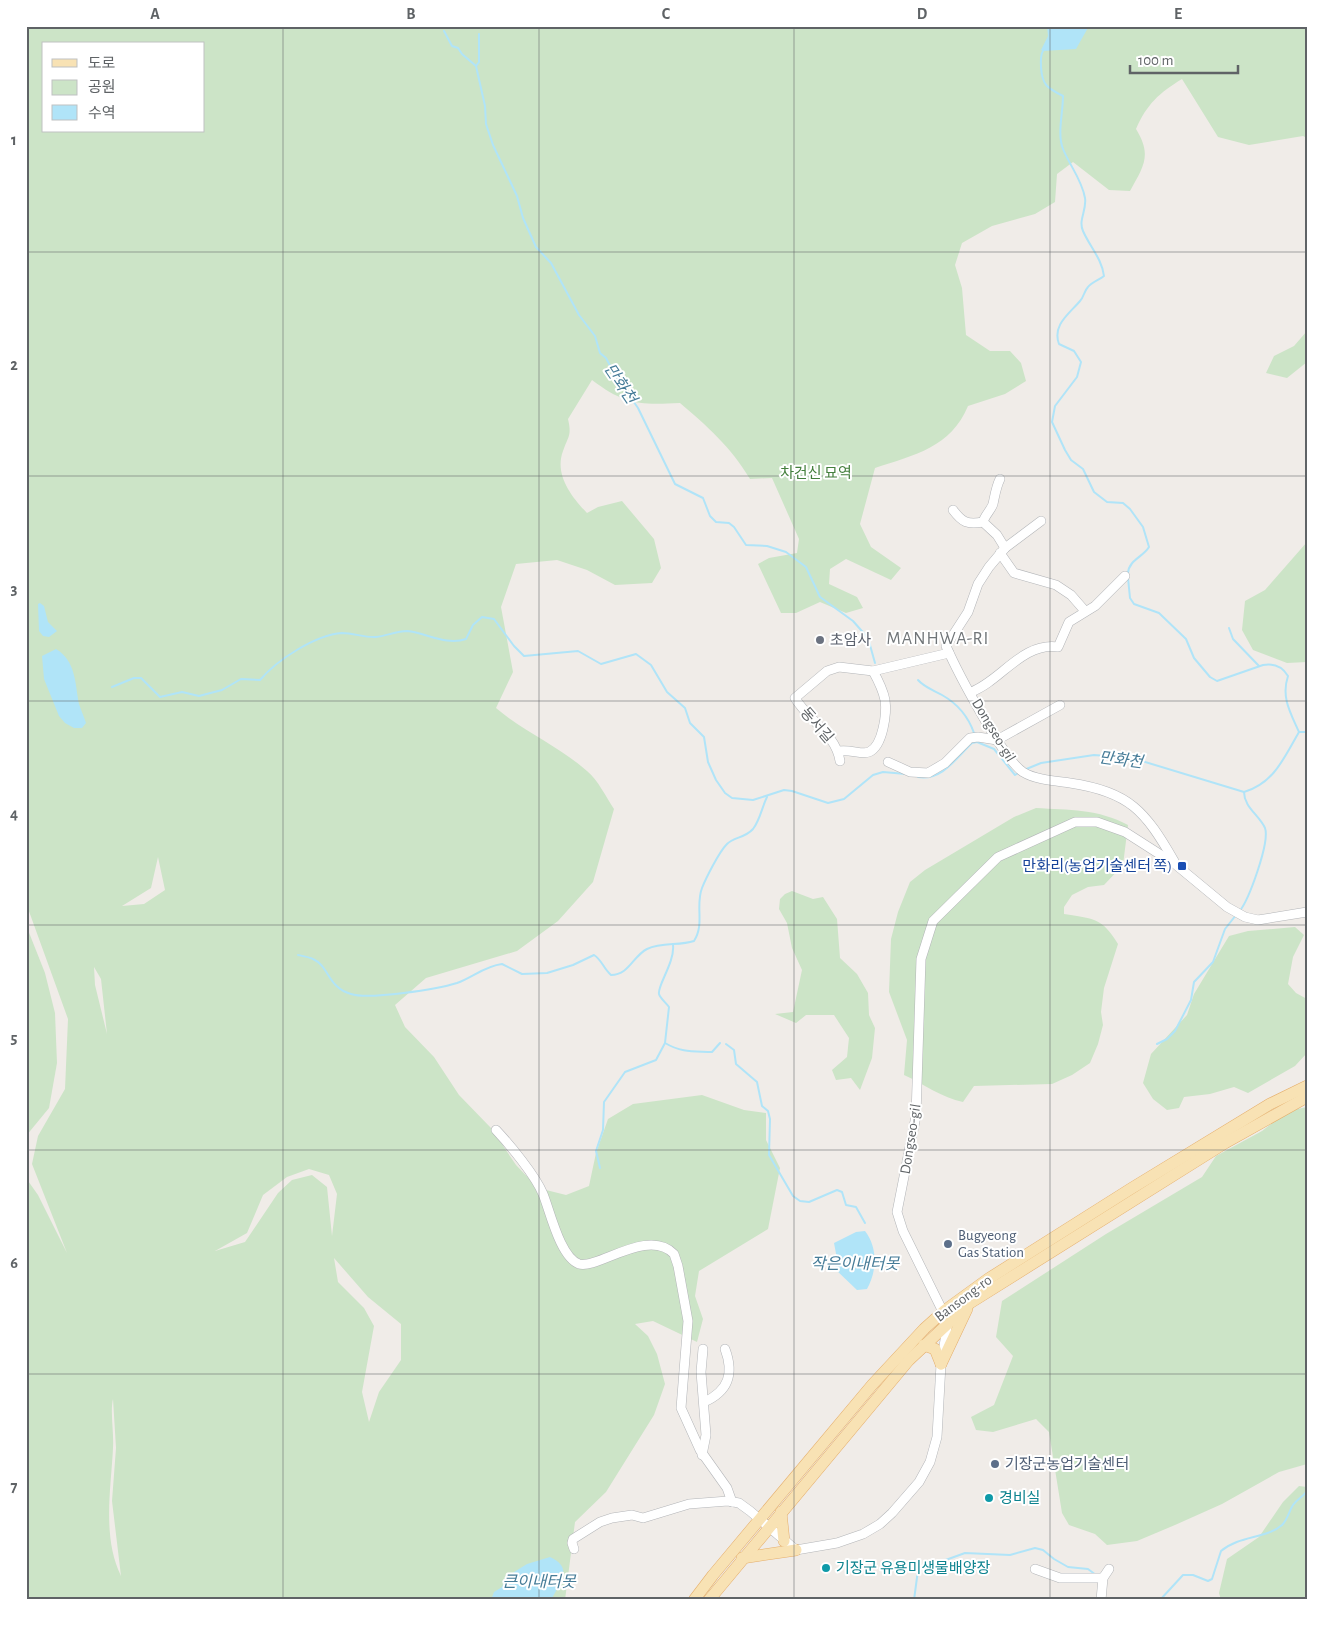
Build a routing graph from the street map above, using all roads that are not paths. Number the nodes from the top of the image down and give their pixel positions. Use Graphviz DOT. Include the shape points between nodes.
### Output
graph roads {
  1 [pos="1000,479"];
  2 [pos="953,510"];
  3 [pos="1041,521"];
  4 [pos="982,522"];
  5 [pos="1002,551"];
  6 [pos="1125,576"];
  7 [pos="1085,611"];
  8 [pos="949,653"];
  9 [pos="873,670"];
  10 [pos="971,692"];
  11 [pos="1060,705"];
  12 [pos="997,740"];
  13 [pos="888,762"];
  14 [pos="1163,843"];
  15 [pos="1155,851"];
  16 [pos="1175,864"];
  17 [pos="1307,912"];
  18 [pos="1307,1086"];
  19 [pos="1307,1097"];
  20 [pos="496,1130"];
  21 [pos="970,1303"];
  22 [pos="946,1317"];
  23 [pos="924,1345"];
  24 [pos="703,1349"];
  25 [pos="725,1349"];
  26 [pos="941,1364"];
  27 [pos="704,1402"];
  28 [pos="702,1455"];
  29 [pos="732,1502"];
  30 [pos="781,1512"];
  31 [pos="764,1522"];
  32 [pos="784,1541"];
  33 [pos="737,1546"];
  34 [pos="574,1550"];
  35 [pos="796,1550"];
  36 [pos="742,1558"];
  37 [pos="1035,1569"];
  38 [pos="1109,1569"];
  39 [pos="731,1572"];
  40 [pos="1099,1577"];
  41 [pos="694,1600"];
  42 [pos="709,1600"];
  43 [pos="1101,1600"];
  1 -- 4 [label="street" via="992,506"];
  2 -- 4 [label="street" via="959,519 970,524"];
  3 -- 5 [label="street"];
  4 -- 5 [label="street" via="996,535"];
  5 -- 7 [label="street" via="1014,573 1056,584"];
  5 -- 8 [label="street" via="978,584 968,612 949,637 946,646"];
  6 -- 7 [label="street" via="1095,606"];
  7 -- 10 [label="street" via="1069,622 1058,647 1046,647 1020,657 987,686"];
  8 -- 9 [label="street"];
  8 -- 10 [label="street, Dongseo-gil"];
  9 -- 9 [label="street, 동서길" via="839,667 827,671 795,698 804,713 827,735 839,756 849,750 862,754 874,749 879,740 885,701"];
  10 -- 12 [label="street, Dongseo-gil"];
  11 -- 12 [label="street"];
  12 -- 13 [label="street" via="976,737 967,741 945,763 928,773 910,772"];
  12 -- 14 [label="street, Dongseo-gil" via="1013,765 1022,771 1038,778 1085,785 1117,796 1141,811"];
  14 -- 15 [label="street"];
  14 -- 16 [label="street, Dongseo-gil"];
  15 -- 16 [label="street, Dongseo-gil"];
  15 -- 22 [label="street, Dongseo-gil" via="1125,832 1097,822 1075,822 998,857 933,921 922,960 916,1116 897,1212 903,1231"];
  16 -- 17 [label="street, Dongseo-gil" via="1226,907 1238,913 1258,920"];
  18 -- 22 [label="main road, Bansong-ro" via="1270,1104 988,1279"];
  19 -- 21 [label="main road, Bansong-ro" via="1225,1143"];
  20 -- 28 [label="street" via="538,1184 553,1225 576,1262 584,1265 633,1247 660,1248 674,1254 688,1316 681,1408"];
  21 -- 22 [label="main road, Bansong-ro"];
  21 -- 26 [label="main road"];
  22 -- 23 [label="main road, Bansong-ro"];
  22 -- 26 [label="street"];
  22 -- 31 [label="main road, Bansong-ro" via="924,1329 878,1379"];
  23 -- 26 [label="main road" via="936,1349"];
  23 -- 30 [label="main road, Bansong-ro"];
  24 -- 27 [label="street"];
  25 -- 27 [label="street" via="730,1373 728,1380 712,1399"];
  26 -- 35 [label="street" via="934,1450 911,1492 880,1524 864,1534 837,1543"];
  27 -- 28 [label="street" via="706,1435"];
  28 -- 29 [label="street" via="727,1488"];
  29 -- 31 [label="street" via="739,1503"];
  29 -- 34 [label="street" via="689,1504 643,1518 632,1515 612,1518 573,1539"];
  30 -- 31 [label="main road, Bansong-ro"];
  30 -- 32 [label="main road"];
  31 -- 32 [label="street"];
  31 -- 33 [label="main road, Bansong-ro"];
  31 -- 36 [label="main road, Bansong-ro"];
  32 -- 35 [label="street"];
  33 -- 39 [label="main road" via="742,1548 730,1564"];
  33 -- 41 [label="main road, Bansong-ro"];
  35 -- 36 [label="main road"];
  36 -- 39 [label="main road, Bansong-ro"];
  37 -- 40 [label="street" via="1060,1578"];
  38 -- 40 [label="street"];
  39 -- 42 [label="main road, Bansong-ro"];
  40 -- 43 [label="street"];
}
